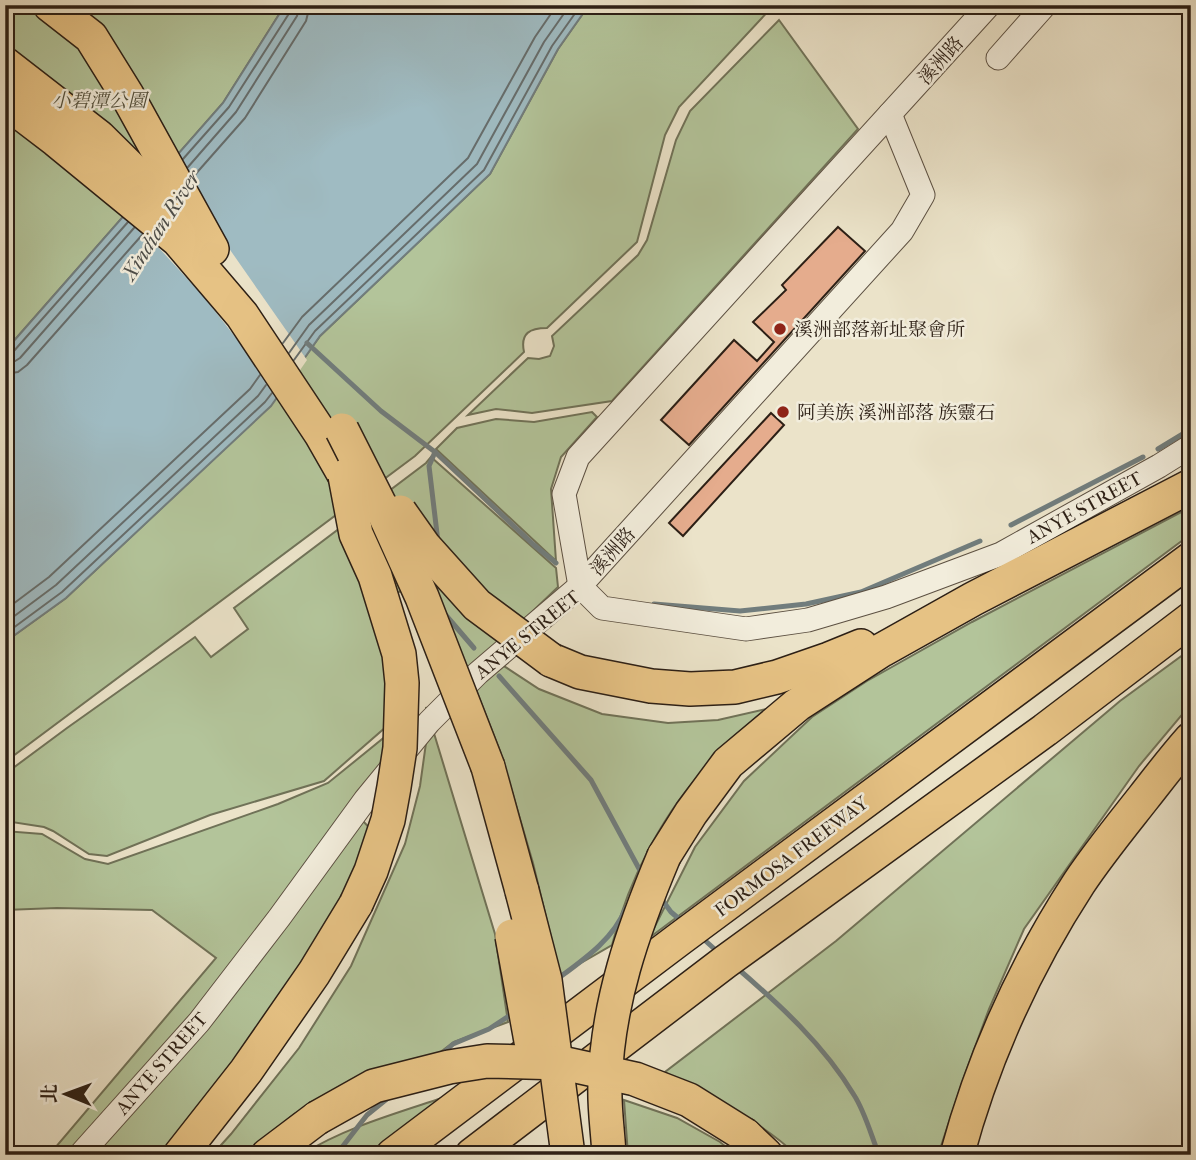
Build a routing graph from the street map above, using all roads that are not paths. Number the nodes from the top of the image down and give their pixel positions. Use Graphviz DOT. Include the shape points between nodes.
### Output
graph roads {
  1 [pos="50,5"];
  2 [pos="989,5"];
  3 [pos="1045,5"];
  4 [pos="998,58"];
  5 [pos="5,64"];
  6 [pos="5,101"];
  7 [pos="890,114"];
  8 [pos="212,249"];
  9 [pos="342,430"];
  10 [pos="1191,446"];
  11 [pos="345,476"];
  12 [pos="1191,486"];
  13 [pos="1191,559"];
  14 [pos="580,586"];
  15 [pos="973,599"];
  16 [pos="1191,619"];
  17 [pos="1191,739"];
  18 [pos="479,769"];
  19 [pos="513,892"];
  20 [pos="755,1145"];
  21 [pos="80,1155"];
  22 [pos="180,1155"];
  23 [pos="268,1155"];
  24 [pos="393,1155"];
  25 [pos="472,1155"];
  26 [pos="546,1155"];
  27 [pos="568,1155"];
  28 [pos="609,1155"];
  29 [pos="957,1155"];
  1 -- 8 [label="highway" via="91,37"];
  2 -- 7 [label="street, 溪洲路"];
  3 -- 4 [label="street"];
  5 -- 8 [label="highway" via="99,137"];
  6 -- 11 [label="highway" via="178,240 242,315"];
  7 -- 14 [label="street, 溪洲路" via="578,457 564,494"];
  7 -- 14 [label="street, 溪洲路" via="923,195 902,231"];
  8 -- 9 [label="highway" via="252,297"];
  9 -- 15 [label="highway, bridge" via="424,546 477,605 551,660 580,673 651,686 734,687 829,659"];
  9 -- 18 [label="highway, bridge" via="422,597"];
  10 -- 14 [label="street, ANYE STREET" via="1000,554 886,597 808,620 746,629 602,608"];
  11 -- 18 [label="highway, bridge"];
  11 -- 22 [label="highway, bridge" via="356,534 399,654 400,748 388,820 356,904 314,973"];
  12 -- 15 [label="highway"];
  13 -- 24 [label="highway, FORMOSA FREEWAY"];
  14 -- 21 [label="street, ANYE STREET" via="478,673 429,722 199,1022"];
  15 -- 28 [label="highway, bridge" via="797,705 728,763 691,813 664,856 625,957 611,1017 605,1085"];
  16 -- 25 [label="highway" via="725,962"];
  17 -- 29 [label="highway" via="1111,838 1048,934 1002,1025"];
  18 -- 19 [label="highway"];
  19 -- 26 [label="highway, bridge"];
  19 -- 27 [label="highway, bridge" via="545,981"];
  20 -- 23 [label="highway, bridge" via="690,1100 635,1079 562,1063 487,1061 374,1086 317,1118"];
}
